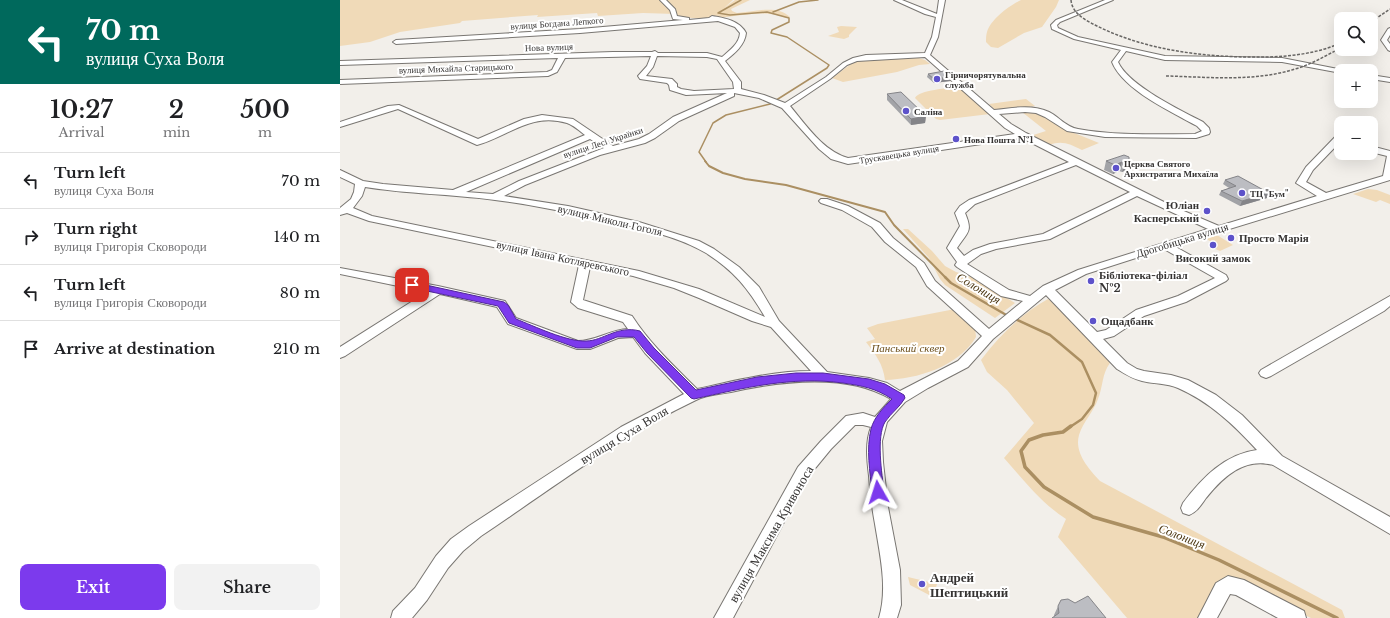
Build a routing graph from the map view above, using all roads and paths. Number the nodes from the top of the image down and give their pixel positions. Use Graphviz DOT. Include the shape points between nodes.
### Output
graph roads {
  1 [pos="662,0"];
  2 [pos="897,0"];
  3 [pos="942,0"];
  4 [pos="1110,0"];
  5 [pos="939,16"];
  6 [pos="720,19"];
  7 [pos="1390,30"];
  8 [pos="396,42"];
  9 [pos="1390,49"];
  10 [pos="1124,50"];
  11 [pos="655,53"];
  12 [pos="927,55"];
  13 [pos="562,56"];
  14 [pos="721,61"];
  15 [pos="340,63"];
  16 [pos="1334,70"];
  17 [pos="1378,78"];
  18 [pos="1390,80"];
  19 [pos="340,82"];
  20 [pos="738,91"];
  21 [pos="782,104"];
  22 [pos="993,112"];
  23 [pos="340,125"];
  24 [pos="1023,135"];
  25 [pos="590,136"];
  26 [pos="1334,143"];
  27 [pos="611,149"];
  28 [pos="1378,152"];
  29 [pos="1390,158"];
  30 [pos="1076,162"];
  31 [pos="341,176"];
  32 [pos="1388,177"];
  33 [pos="360,183"];
  34 [pos="1137,192"];
  35 [pos="454,194"];
  36 [pos="494,197"];
  37 [pos="1326,197"];
  38 [pos="824,201"];
  39 [pos="343,210"];
  40 [pos="1218,229"];
  41 [pos="1165,245"];
  42 [pos="963,262"];
  43 [pos="585,263"];
  44 [pos="340,271"];
  45 [pos="1047,289"];
  46 [pos="438,290"];
  47 [pos="1390,300"];
  48 [pos="1028,304"];
  49 [pos="774,324"];
  50 [pos="636,333"];
  51 [pos="989,336"];
  52 [pos="1095,337"];
  53 [pos="340,353"];
  54 [pos="1266,373"];
  55 [pos="823,376"];
  56 [pos="694,395"];
  57 [pos="900,398"];
  58 [pos="879,424"];
  59 [pos="1277,460"];
  60 [pos="1189,508"];
  61 [pos="1390,526"];
  62 [pos="400,618"];
  63 [pos="723,618"];
  64 [pos="888,618"];
  65 [pos="1208,618"];
  66 [pos="1297,618"];
  1 -- 6 [label="street" via="673,10 675,18"];
  2 -- 5 [label="street"];
  3 -- 5 [label="street"];
  4 -- 10 [label="street" via="1054,25 1056,29 1076,38"];
  5 -- 12 [label="street" via="935,37"];
  6 -- 8 [label="street, вулиця Богдана Лепкого" via="580,31"];
  6 -- 14 [label="street" via="731,22 744,35 743,40"];
  7 -- 9 [label="street" via="1384,40"];
  10 -- 16 [label="street" via="1176,59 1286,61"];
  10 -- 22 [label="street" via="1115,62 1119,70 1137,87 1200,124 1206,132 1196,136 1099,134 1068,129 1045,113 1032,109"];
  11 -- 13 [label="street, Нова вулиця"];
  11 -- 14 [label="street, Нова вулиця" via="714,55"];
  11 -- 20 [label="street" via="650,67 642,78 669,81 673,84 672,88 681,92"];
  12 -- 21 [label="street" via="855,59 828,78"];
  12 -- 22 [label="street"];
  13 -- 15 [label="street, Нова вулиця"];
  13 -- 19 [label="street, вулиця Михайла Старицького" via="556,71 548,74"];
  14 -- 20 [label="street" via="737,82"];
  17 -- 18 [label="street"];
  20 -- 21 [label="street"];
  20 -- 27 [label="street, вулиця Лесі Українки" via="676,119 642,141"];
  21 -- 24 [label="street, Трускавецька вулиця" via="828,152 834,157 848,161"];
  22 -- 24 [label="street"];
  23 -- 25 [label="street" via="400,107 473,141 487,139 538,117 570,121"];
  24 -- 30 [label="street"];
  25 -- 27 [label="street"];
  25 -- 35 [label="street"];
  26 -- 37 [label="street" via="1309,169 1301,183"];
  27 -- 36 [label="street, вулиця Лесі Українки" via="556,168"];
  28 -- 29 [label="street"];
  29 -- 32 [label="street"];
  30 -- 34 [label="street"];
  30 -- 42 [label="street" via="988,195 963,208 960,213 964,230 952,248"];
  31 -- 33 [label="street, вулиця Миколи Гоголя"];
  32 -- 37 [label="street, Дрогобицька вулиця"];
  33 -- 35 [label="street, вулиця Миколи Гоголя"];
  33 -- 39 [label="street" via="356,199"];
  34 -- 40 [label="street"];
  34 -- 42 [label="street" via="1046,237 994,246 978,252"];
  35 -- 36 [label="street, вулиця Миколи Гоголя"];
  36 -- 49 [label="street, вулиця Миколи Гоголя" via="639,225 695,242 735,269 755,290"];
  37 -- 40 [label="street, Дрогобицька вулиця"];
  38 -- 51 [label="street" via="845,208 876,225 897,247 920,265 930,283"];
  39 -- 43 [label="street, вулиця Івана Котляревського" via="369,218"];
  40 -- 41 [label="street, Дрогобицька вулиця"];
  41 -- 45 [label="street, Дрогобицька вулиця" via="1082,272"];
  41 -- 52 [label="street" via="1220,274 1222,279 1182,299 1140,313 1110,333"];
  42 -- 48 [label="street" via="962,265 1005,293"];
  43 -- 49 [label="street, вулиця Івана Котляревського" via="676,285 704,295 758,321"];
  43 -- 50 [label="street" via="577,302 628,319"];
  44 -- 46 [label="street"];
  45 -- 48 [label="street, Дрогобицька вулиця"];
  45 -- 52 [label="street"];
  46 -- 50 [label="street" via="501,304 512,321 577,345 590,345 616,334"];
  46 -- 53 [label="street"];
  47 -- 54 [label="street"];
  48 -- 51 [label="street, Дрогобицька вулиця"];
  49 -- 55 [label="street, вулиця Миколи Гоголя"];
  50 -- 56 [label="street"];
  51 -- 57 [label="street, Дрогобицька вулиця" via="963,364"];
  52 -- 59 [label="street" via="1122,366 1132,372 1183,384 1211,399 1237,419"];
  55 -- 56 [label="street, вулиця Суха Воля" via="796,376 757,381"];
  55 -- 57 [label="street, вулиця Суха Воля" via="869,383 882,387"];
  56 -- 62 [label="street, вулиця Суха Воля" via="626,431 475,531 457,545 442,562 421,594"];
  57 -- 58 [label="street, Дрогобицька вулиця"];
  58 -- 63 [label="street, вулиця Максима Кривоноса" via="863,419 851,420 803,472"];
  58 -- 64 [label="street" via="875,462 891,570 892,605"];
  59 -- 60 [label="street" via="1256,456 1242,460 1202,491"];
  59 -- 61 [label="street"];
  65 -- 66 [label="street" via="1222,589 1228,585 1238,586"];
}
